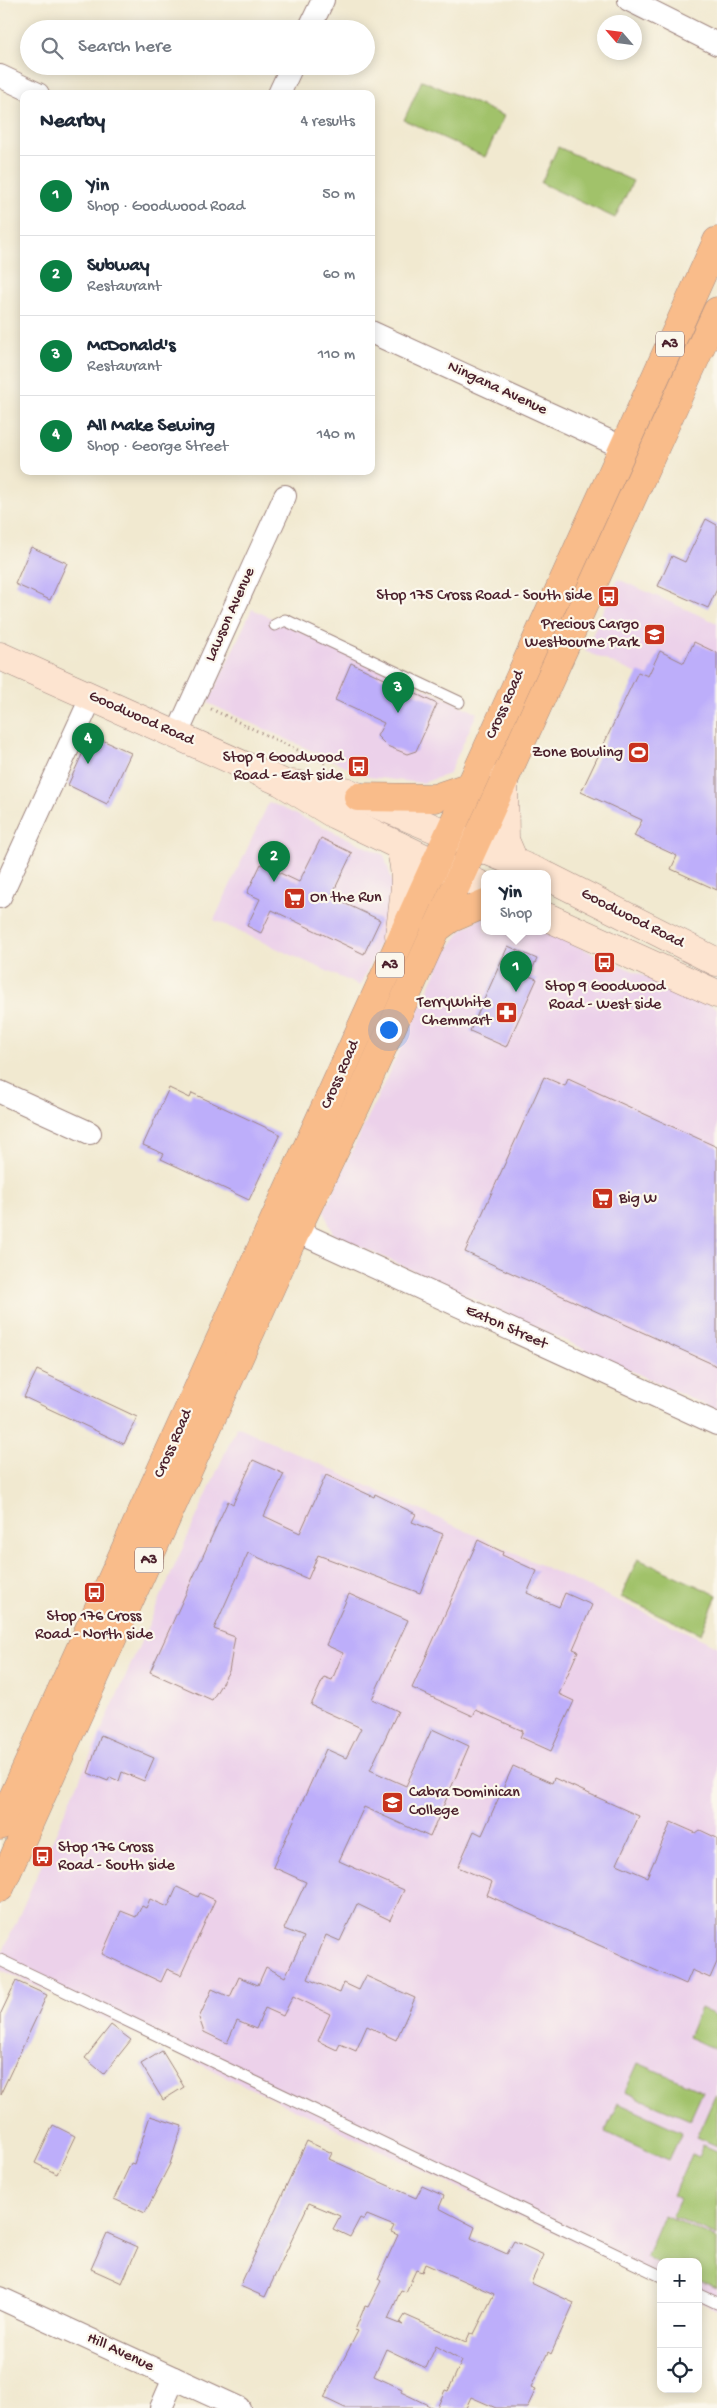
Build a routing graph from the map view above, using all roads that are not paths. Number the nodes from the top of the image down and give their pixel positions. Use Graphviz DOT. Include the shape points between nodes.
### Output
graph roads {
  1 [pos="323,0"];
  2 [pos="629,0"];
  3 [pos="313,20"];
  4 [pos="717,44"];
  5 [pos="288,75"];
  6 [pos="0,76"];
  7 [pos="30,90"];
  8 [pos="281,90"];
  9 [pos="717,241"];
  10 [pos="717,311"];
  11 [pos="375,334"];
  12 [pos="622,447"];
  13 [pos="649,459"];
  14 [pos="284,496"];
  15 [pos="274,625"];
  16 [pos="0,656"];
  17 [pos="91,698"];
  18 [pos="459,702"];
  19 [pos="177,734"];
  20 [pos="504,777"];
  21 [pos="281,782"];
  22 [pos="470,786"];
  23 [pos="358,797"];
  24 [pos="448,835"];
  25 [pos="473,845"];
  26 [pos="399,846"];
  27 [pos="436,863"];
  28 [pos="515,863"];
  29 [pos="532,870"];
  30 [pos="460,875"];
  31 [pos="551,878"];
  32 [pos="481,885"];
  33 [pos="0,897"];
  34 [pos="481,906"];
  35 [pos="551,919"];
  36 [pos="436,930"];
  37 [pos="396,951"];
  38 [pos="717,962"];
  39 [pos="717,994"];
  40 [pos="0,1092"];
  41 [pos="90,1133"];
  42 [pos="286,1226"];
  43 [pos="717,1424"];
  44 [pos="0,1826"];
  45 [pos="0,1888"];
  46 [pos="0,1960"];
  47 [pos="657,2274"];
  48 [pos="702,2296"];
  49 [pos="0,2298"];
  50 [pos="717,2303"];
  51 [pos="174,2378"];
  52 [pos="161,2408"];
  53 [pos="240,2408"];
  1 -- 3 [label="street"];
  2 -- 4 [label="street"];
  5 -- 8 [label="street"];
  6 -- 7 [label="street"];
  9 -- 12 [label="highway, Cross Road / A3"];
  10 -- 13 [label="highway, Cross Road / A3"];
  11 -- 12 [label="street, Ningana Avenue"];
  12 -- 13 [label="highway"];
  12 -- 22 [label="highway, Cross Road / A3"];
  13 -- 20 [label="highway, Cross Road / A3"];
  14 -- 19 [label="street, Lawson Avenue"];
  15 -- 18 [label="lane" via="286,620"];
  16 -- 17 [label="main road, Goodwood Road"];
  17 -- 19 [label="main road, Goodwood Road"];
  17 -- 33 [label="street"];
  19 -- 21 [label="main road, Goodwood Road"];
  20 -- 25 [label="highway, Cross Road / A3"];
  20 -- 28 [label="main road" via="505,840"];
  21 -- 23 [label="main road, Goodwood Road" via="345,791"];
  21 -- 26 [label="main road, Goodwood Road" via="335,815"];
  22 -- 23 [label="highway" via="435,798"];
  22 -- 24 [label="highway, Cross Road / A3"];
  23 -- 24 [label="main road, Goodwood Road"];
  24 -- 25 [label="main road, Goodwood Road"];
  24 -- 27 [label="highway, Cross Road / A3"];
  25 -- 28 [label="main road, Goodwood Road"];
  25 -- 30 [label="highway, Cross Road / A3"];
  26 -- 27 [label="main road, Goodwood Road"];
  26 -- 37 [label="main road" via="404,863 405,894"];
  27 -- 30 [label="main road, Goodwood Road"];
  27 -- 37 [label="highway, Cross Road / A3"];
  28 -- 29 [label="main road, Goodwood Road"];
  30 -- 32 [label="main road, Goodwood Road"];
  30 -- 36 [label="highway, Cross Road / A3"];
  31 -- 38 [label="main road, Goodwood Road"];
  34 -- 36 [label="highway" via="450,919"];
  35 -- 39 [label="main road, Goodwood Road"];
  36 -- 42 [label="highway, Cross Road / A3"];
  37 -- 42 [label="highway, Cross Road / A3"];
  40 -- 41 [label="street"];
  42 -- 43 [label="street, Eaton Street"];
  42 -- 44 [label="highway, Cross Road / A3"];
  42 -- 45 [label="highway, Cross Road / A3"];
  46 -- 47 [label="lane"];
  48 -- 50 [label="lane"];
  49 -- 51 [label="street, Hill Avenue"];
  51 -- 52 [label="street"];
  51 -- 53 [label="street, Hill Avenue"];
}
